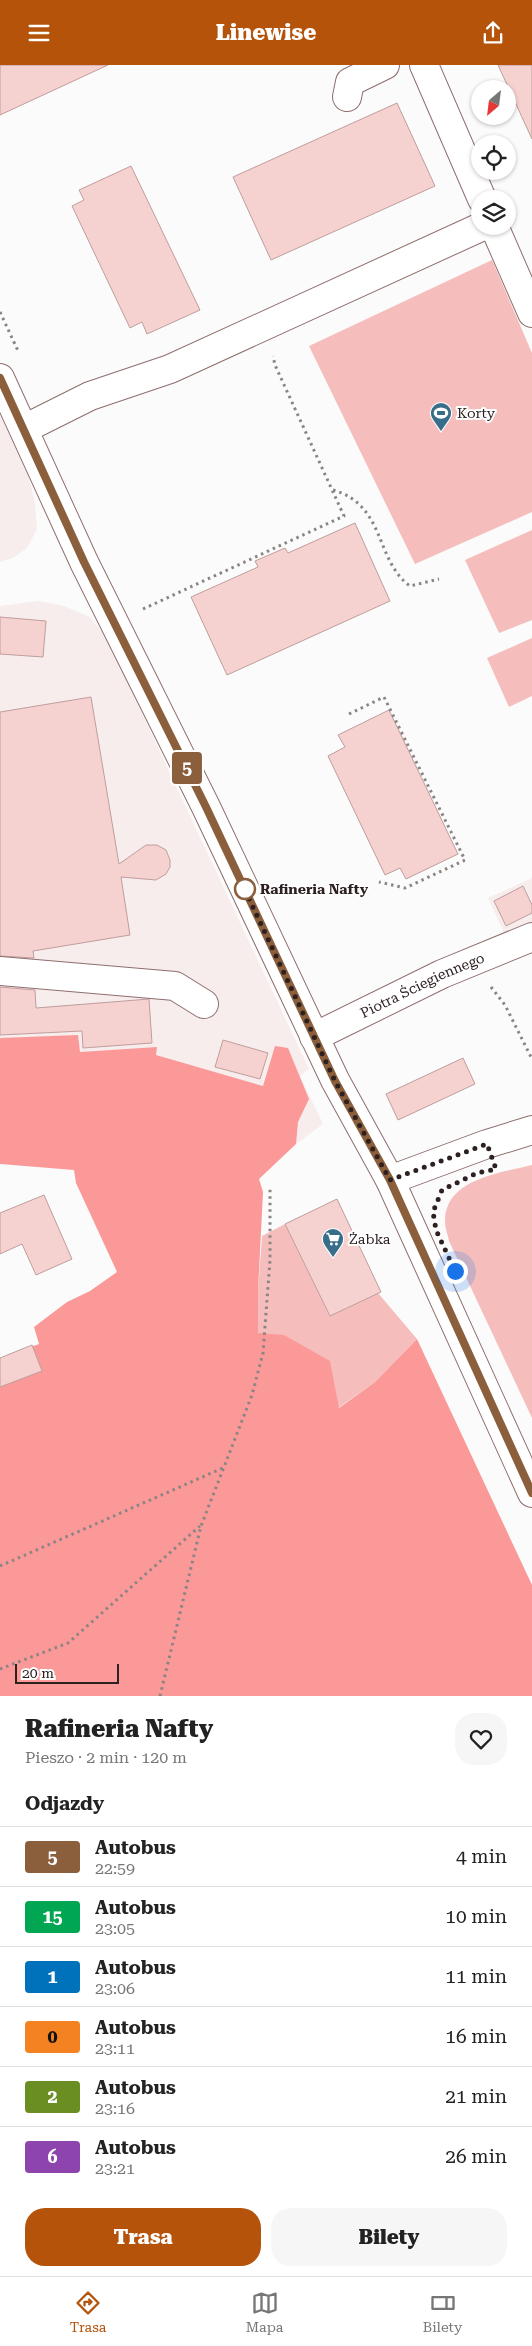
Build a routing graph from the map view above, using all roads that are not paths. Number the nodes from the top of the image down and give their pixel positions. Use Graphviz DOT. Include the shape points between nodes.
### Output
graph roads {
  1 [pos="385,65"];
  2 [pos="424,65"];
  3 [pos="347,97"];
  4 [pos="478,190"];
  5 [pos="471,232"];
  6 [pos="498,235"];
  7 [pos="532,313"];
  8 [pos="0,378"];
  9 [pos="24,429"];
  10 [pos="532,937"];
  11 [pos="0,971"];
  12 [pos="204,1004"];
  13 [pos="314,1037"];
  14 [pos="532,1130"];
  15 [pos="390,1180"];
  16 [pos="532,1493"];
  1 -- 3 [label="street" via="350,82"];
  2 -- 4 [label="street"];
  5 -- 9 [label="street" via="170,369 90,396"];
  6 -- 7 [label="street"];
  8 -- 9 [label="street"];
  9 -- 13 [label="street" via="84,562 206,807"];
  10 -- 13 [label="street, Piotra Ściegiennego" via="442,974"];
  11 -- 12 [label="street" via="174,986"];
  13 -- 15 [label="street"];
  14 -- 15 [label="street"];
  15 -- 16 [label="street"];
}
